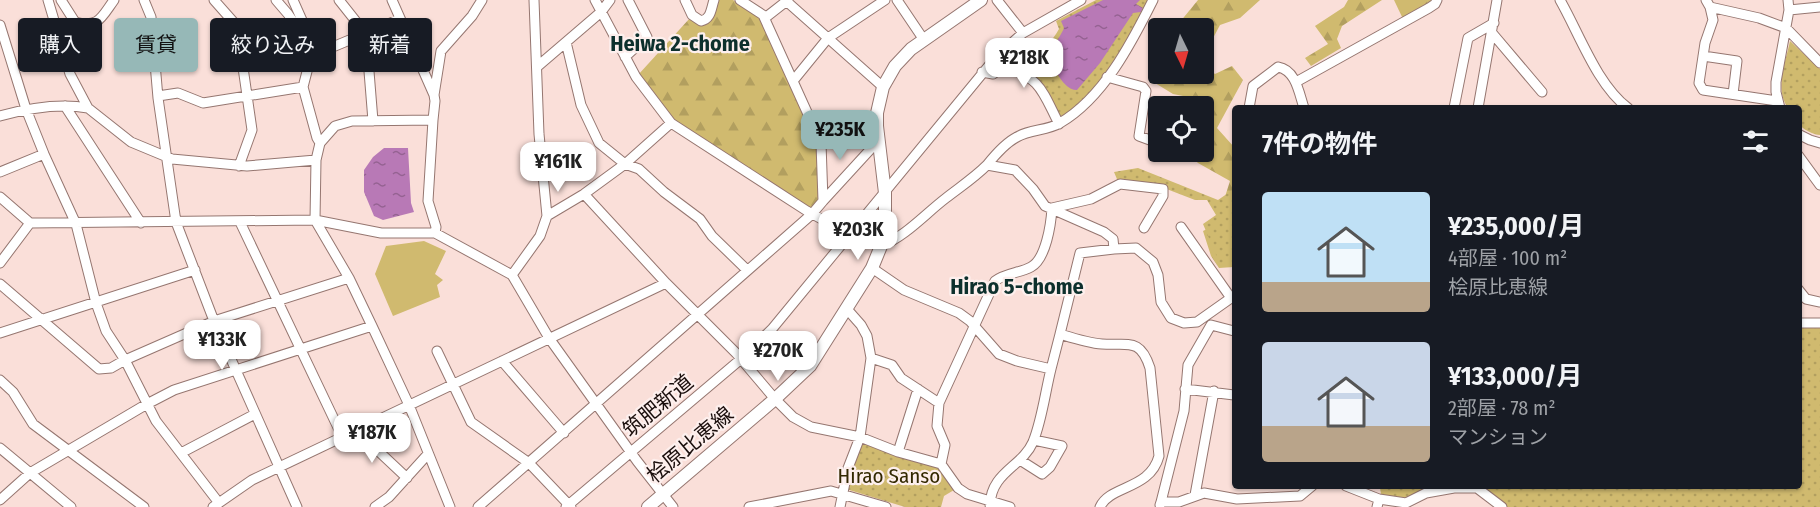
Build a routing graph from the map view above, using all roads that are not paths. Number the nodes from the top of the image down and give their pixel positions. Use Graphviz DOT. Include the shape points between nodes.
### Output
graph roads {
  1 [pos="48,0"];
  2 [pos="61,0"];
  3 [pos="114,0"];
  4 [pos="144,0"];
  5 [pos="214,0"];
  6 [pos="276,0"];
  7 [pos="293,0"];
  8 [pos="339,0"];
  9 [pos="392,0"];
  10 [pos="482,0"];
  11 [pos="534,0"];
  12 [pos="595,0"];
  13 [pos="610,0"];
  14 [pos="628,0"];
  15 [pos="685,0"];
  16 [pos="714,0"];
  17 [pos="740,0"];
  18 [pos="885,0"];
  19 [pos="897,0"];
  20 [pos="981,0"];
  21 [pos="997,0"];
  22 [pos="1081,0"];
  23 [pos="1152,0"];
  24 [pos="1437,0"];
  25 [pos="1497,0"];
  26 [pos="1560,0"];
  27 [pos="1788,0"];
  28 [pos="786,1"];
  29 [pos="1708,4"];
  30 [pos="1820,8"];
  31 [pos="1789,10"];
  32 [pos="601,12"];
  33 [pos="290,18"];
  34 [pos="301,18"];
  35 [pos="353,18"];
  36 [pos="400,18"];
  37 [pos="765,18"];
  38 [pos="0,25"];
  39 [pos="1493,28"];
  40 [pos="1786,28"];
  41 [pos="1023,33"];
  42 [pos="828,38"];
  43 [pos="924,40"];
  44 [pos="566,42"];
  45 [pos="1703,56"];
  46 [pos="625,57"];
  47 [pos="1820,63"];
  48 [pos="538,66"];
  49 [pos="306,72"];
  50 [pos="369,72"];
  51 [pos="424,72"];
  52 [pos="982,72"];
  53 [pos="1107,77"];
  54 [pos="793,81"];
  55 [pos="1296,82"];
  56 [pos="303,87"];
  57 [pos="884,87"];
  58 [pos="1542,92"];
  59 [pos="1732,94"];
  60 [pos="434,95"];
  61 [pos="158,96"];
  62 [pos="247,96"];
  63 [pos="1249,105"];
  64 [pos="1303,105"];
  65 [pos="1455,105"];
  66 [pos="1479,105"];
  67 [pos="1625,105"];
  68 [pos="1779,105"];
  69 [pos="65,106"];
  70 [pos="88,108"];
  71 [pos="26,109"];
  72 [pos="0,116"];
  73 [pos="433,120"];
  74 [pos="373,121"];
  75 [pos="671,123"];
  76 [pos="1059,124"];
  77 [pos="1802,136"];
  78 [pos="1148,139"];
  79 [pos="878,141"];
  80 [pos="320,143"];
  81 [pos="1820,143"];
  82 [pos="44,154"];
  83 [pos="165,156"];
  84 [pos="316,160"];
  85 [pos="1802,160"];
  86 [pos="625,164"];
  87 [pos="987,165"];
  88 [pos="239,166"];
  89 [pos="0,172"];
  90 [pos="1820,185"];
  91 [pos="885,193"];
  92 [pos="584,194"];
  93 [pos="0,197"];
  94 [pos="823,201"];
  95 [pos="1052,208"];
  96 [pos="812,214"];
  97 [pos="547,216"];
  98 [pos="315,220"];
  99 [pos="176,222"];
  100 [pos="240,222"];
  101 [pos="30,223"];
  102 [pos="76,224"];
  103 [pos="141,224"];
  104 [pos="1181,227"];
  105 [pos="1144,228"];
  106 [pos="435,234"];
  107 [pos="849,234"];
  108 [pos="881,246"];
  109 [pos="1114,249"];
  110 [pos="0,263"];
  111 [pos="872,268"];
  112 [pos="195,270"];
  113 [pos="747,270"];
  114 [pos="512,275"];
  115 [pos="349,278"];
  116 [pos="666,283"];
  117 [pos="0,284"];
  118 [pos="1802,294"];
  119 [pos="277,301"];
  120 [pos="1820,302"];
  121 [pos="96,303"];
  122 [pos="846,308"];
  123 [pos="696,314"];
  124 [pos="42,320"];
  125 [pos="214,321"];
  126 [pos="1820,322"];
  127 [pos="1802,323"];
  128 [pos="372,326"];
  129 [pos="974,326"];
  130 [pos="1232,331"];
  131 [pos="0,333"];
  132 [pos="1060,334"];
  133 [pos="549,338"];
  134 [pos="301,349"];
  135 [pos="437,351"];
  136 [pos="871,358"];
  137 [pos="741,359"];
  138 [pos="125,360"];
  139 [pos="502,361"];
  140 [pos="1051,369"];
  141 [pos="236,370"];
  142 [pos="0,380"];
  143 [pos="452,384"];
  144 [pos="918,389"];
  145 [pos="1185,389"];
  146 [pos="1214,391"];
  147 [pos="1232,395"];
  148 [pos="775,399"];
  149 [pos="147,404"];
  150 [pos="596,404"];
  151 [pos="939,404"];
  152 [pos="409,405"];
  153 [pos="255,414"];
  154 [pos="356,430"];
  155 [pos="564,433"];
  156 [pos="342,436"];
  157 [pos="860,437"];
  158 [pos="1034,440"];
  159 [pos="0,448"];
  160 [pos="69,450"];
  161 [pos="632,452"];
  162 [pos="898,452"];
  163 [pos="181,453"];
  164 [pos="428,454"];
  165 [pos="1020,459"];
  166 [pos="529,463"];
  167 [pos="941,464"];
  168 [pos="279,467"];
  169 [pos="30,473"];
  170 [pos="407,478"];
  171 [pos="1308,489"];
  172 [pos="1352,489"];
  173 [pos="1449,489"];
  174 [pos="1478,489"];
  175 [pos="664,494"];
  176 [pos="843,494"];
  177 [pos="1195,495"];
  178 [pos="0,500"];
  179 [pos="1235,503"];
  180 [pos="1378,503"];
  181 [pos="990,504"];
  182 [pos="1160,504"];
  183 [pos="216,505"];
  184 [pos="569,506"];
  185 [pos="71,507"];
  186 [pos="144,507"];
  187 [pos="297,507"];
  188 [pos="375,507"];
  189 [pos="450,507"];
  190 [pos="478,507"];
  191 [pos="648,507"];
  192 [pos="673,507"];
  193 [pos="749,507"];
  194 [pos="840,507"];
  195 [pos="886,507"];
  196 [pos="1010,507"];
  197 [pos="1100,507"];
  198 [pos="1502,507"];
  1 -- 70 [label="street" via="70,74"];
  2 -- 3 [label="street" via="75,22 88,25 99,22"];
  4 -- 61 [label="street" via="151,17"];
  5 -- 62 [label="street" via="237,26"];
  6 -- 33 [label="street"];
  7 -- 34 [label="street"];
  8 -- 35 [label="street"];
  9 -- 36 [label="street"];
  10 -- 60 [label="street" via="441,51"];
  11 -- 48 [label="street"];
  12 -- 32 [label="street"];
  13 -- 32 [label="street"];
  14 -- 46 [label="street" via="647,37"];
  15 -- 16 [label="street" via="692,15 701,21 707,20"];
  17 -- 37 [label="street"];
  18 -- 42 [label="street"];
  19 -- 43 [label="street"];
  20 -- 43 [label="main road, 桧原比恵線"];
  21 -- 41 [label="street"];
  22 -- 41 [label="street, 筑肥新道"];
  23 -- 53 [label="street" via="1134,38"];
  24 -- 55 [label="street"];
  25 -- 39 [label="street"];
  26 -- 67 [label="street" via="1607,85"];
  27 -- 31 [label="street"];
  28 -- 37 [label="street"];
  28 -- 42 [label="street"];
  29 -- 40 [label="street"];
  29 -- 45 [label="street" via="1713,20"];
  30 -- 31 [label="street"];
  31 -- 40 [label="street"];
  32 -- 44 [label="street"];
  32 -- 46 [label="street"];
  37 -- 54 [label="street"];
  38 -- 71 [label="street"];
  39 -- 58 [label="street"];
  39 -- 65 [label="street" via="1468,38"];
  39 -- 66 [label="street"];
  40 -- 47 [label="street"];
  40 -- 68 [label="street" via="1776,82"];
  41 -- 52 [label="street, 筑肥新道"];
  42 -- 54 [label="street"];
  42 -- 57 [label="street"];
  43 -- 57 [label="main road, 桧原比恵線" via="895,66"];
  44 -- 48 [label="street"];
  44 -- 86 [label="street" via="581,105 599,143"];
  45 -- 59 [label="street" via="1700,87"];
  45 -- 59 [label="street" via="1737,61"];
  46 -- 75 [label="street"];
  48 -- 97 [label="street" via="539,134"];
  49 -- 56 [label="street"];
  50 -- 74 [label="street"];
  51 -- 60 [label="street"];
  52 -- 76 [label="street" via="993,74 1004,66 1027,75 1040,87"];
  52 -- 91 [label="street, 筑肥新道"];
  53 -- 76 [label="street" via="1085,105"];
  53 -- 78 [label="street" via="1146,91 1139,136"];
  54 -- 94 [label="street" via="822,143"];
  55 -- 63 [label="street" via="1278,67 1252,86"];
  55 -- 64 [label="street"];
  56 -- 62 [label="street"];
  56 -- 80 [label="street"];
  57 -- 79 [label="main road, 桧原比恵線" via="877,113"];
  59 -- 68 [label="street"];
  60 -- 73 [label="street"];
  61 -- 62 [label="street" via="178,93 203,103"];
  61 -- 83 [label="street"];
  62 -- 88 [label="street" via="252,130"];
  69 -- 70 [label="street"];
  69 -- 71 [label="street"];
  69 -- 103 [label="street"];
  70 -- 83 [label="street" via="131,142"];
  71 -- 72 [label="street"];
  71 -- 82 [label="street"];
  73 -- 74 [label="street"];
  73 -- 106 [label="street" via="428,201"];
  74 -- 80 [label="street" via="335,126"];
  75 -- 86 [label="street"];
  75 -- 96 [label="street"];
  76 -- 87 [label="street" via="1016,137"];
  77 -- 81 [label="street"];
  79 -- 91 [label="main road, 桧原比恵線"];
  79 -- 94 [label="street"];
  80 -- 84 [label="street"];
  82 -- 89 [label="street"];
  82 -- 102 [label="street"];
  83 -- 88 [label="street"];
  83 -- 99 [label="street"];
  84 -- 88 [label="street"];
  84 -- 98 [label="street"];
  85 -- 90 [label="street"];
  86 -- 92 [label="street"];
  86 -- 113 [label="street" via="639,169 700,219"];
  87 -- 95 [label="street" via="1015,170 1045,206"];
  87 -- 108 [label="street" via="894,241"];
  91 -- 107 [label="street, 筑肥新道"];
  91 -- 108 [label="main road, 桧原比恵線"];
  92 -- 97 [label="street"];
  92 -- 116 [label="street"];
  93 -- 101 [label="street"];
  94 -- 96 [label="street"];
  95 -- 105 [label="street" via="1091,199 1120,184 1163,189 1163,196"];
  95 -- 109 [label="street" via="1104,232 1113,239"];
  95 -- 129 [label="street" via="1038,261 995,281"];
  96 -- 107 [label="street"];
  96 -- 113 [label="street"];
  97 -- 114 [label="street" via="540,236"];
  98 -- 100 [label="street"];
  98 -- 106 [label="street" via="381,233"];
  98 -- 115 [label="street"];
  99 -- 100 [label="street"];
  99 -- 103 [label="street"];
  99 -- 112 [label="street"];
  100 -- 119 [label="street"];
  101 -- 102 [label="street"];
  101 -- 110 [label="street"];
  102 -- 103 [label="street"];
  102 -- 121 [label="street"];
  104 -- 109 [label="street" via="1231,298 1197,322 1184,323 1172,318 1161,302 1153,262 1136,248"];
  106 -- 114 [label="street"];
  107 -- 137 [label="street, 筑肥新道" via="772,328"];
  108 -- 111 [label="main road, 桧原比恵線"];
  109 -- 132 [label="street" via="1080,253"];
  111 -- 122 [label="main road, 桧原比恵線"];
  111 -- 129 [label="street" via="904,290 959,313"];
  112 -- 121 [label="street"];
  112 -- 125 [label="street"];
  113 -- 123 [label="street"];
  114 -- 133 [label="street"];
  115 -- 119 [label="street"];
  115 -- 128 [label="street"];
  116 -- 123 [label="street"];
  116 -- 133 [label="street"];
  117 -- 124 [label="street"];
  118 -- 120 [label="street"];
  119 -- 125 [label="street"];
  119 -- 134 [label="street"];
  121 -- 124 [label="street"];
  121 -- 138 [label="street" via="106,331"];
  122 -- 136 [label="street" via="867,336"];
  122 -- 148 [label="main road, 桧原比恵線" via="810,366"];
  123 -- 137 [label="street"];
  123 -- 150 [label="street"];
  124 -- 131 [label="street"];
  124 -- 138 [label="street" via="99,369"];
  125 -- 138 [label="street"];
  125 -- 141 [label="street"];
  126 -- 127 [label="street"];
  128 -- 134 [label="street"];
  128 -- 152 [label="street"];
  129 -- 140 [label="street" via="999,354"];
  129 -- 151 [label="street"];
  130 -- 145 [label="street" via="1211,325 1188,365"];
  132 -- 140 [label="street"];
  132 -- 197 [label="street" via="1101,344 1137,347 1150,368 1159,456 1156,467 1106,499"];
  133 -- 139 [label="street"];
  133 -- 150 [label="street"];
  134 -- 141 [label="street"];
  134 -- 156 [label="street"];
  135 -- 143 [label="street"];
  136 -- 144 [label="street" via="892,365 901,378"];
  136 -- 157 [label="street"];
  137 -- 148 [label="street"];
  137 -- 161 [label="street, 筑肥新道"];
  138 -- 149 [label="street"];
  139 -- 143 [label="street"];
  139 -- 155 [label="street"];
  140 -- 158 [label="street"];
  141 -- 149 [label="street" via="174,390"];
  141 -- 153 [label="street"];
  142 -- 160 [label="street" via="13,392 33,424"];
  143 -- 152 [label="street"];
  143 -- 166 [label="street" via="471,422"];
  144 -- 151 [label="street"];
  144 -- 162 [label="street"];
  145 -- 146 [label="street"];
  145 -- 182 [label="street" via="1184,411"];
  146 -- 147 [label="street"];
  146 -- 177 [label="street"];
  148 -- 157 [label="street" via="793,417 811,426"];
  148 -- 175 [label="main road, 桧原比恵線"];
  149 -- 160 [label="street"];
  149 -- 163 [label="street"];
  150 -- 155 [label="street"];
  150 -- 161 [label="street"];
  151 -- 167 [label="street" via="937,426 945,445"];
  152 -- 154 [label="street"];
  152 -- 164 [label="street"];
  153 -- 163 [label="street"];
  153 -- 168 [label="street"];
  154 -- 156 [label="street"];
  154 -- 170 [label="street"];
  155 -- 166 [label="street"];
  156 -- 168 [label="street"];
  157 -- 162 [label="street"];
  157 -- 176 [label="street"];
  158 -- 165 [label="street"];
  158 -- 165 [label="street" via="1062,446 1050,467 1042,474"];
  159 -- 169 [label="street"];
  160 -- 169 [label="street"];
  160 -- 186 [label="street"];
  161 -- 175 [label="street"];
  161 -- 184 [label="street, 筑肥新道"];
  162 -- 167 [label="street"];
  163 -- 183 [label="street"];
  164 -- 170 [label="street"];
  164 -- 189 [label="street"];
  165 -- 181 [label="street" via="996,483"];
  166 -- 184 [label="street"];
  166 -- 190 [label="street"];
  167 -- 181 [label="street" via="958,488"];
  168 -- 183 [label="street"];
  168 -- 187 [label="street"];
  169 -- 178 [label="street"];
  169 -- 185 [label="street"];
  170 -- 188 [label="street"];
  171 -- 179 [label="street" via="1300,496"];
  172 -- 180 [label="street"];
  173 -- 180 [label="street" via="1406,502"];
  174 -- 198 [label="street"];
  175 -- 191 [label="main road, 桧原比恵線"];
  175 -- 192 [label="street"];
  176 -- 193 [label="street" via="831,491"];
  176 -- 194 [label="street"];
  176 -- 195 [label="street"];
  177 -- 179 [label="street"];
  177 -- 182 [label="street"];
  181 -- 196 [label="street"];
}
